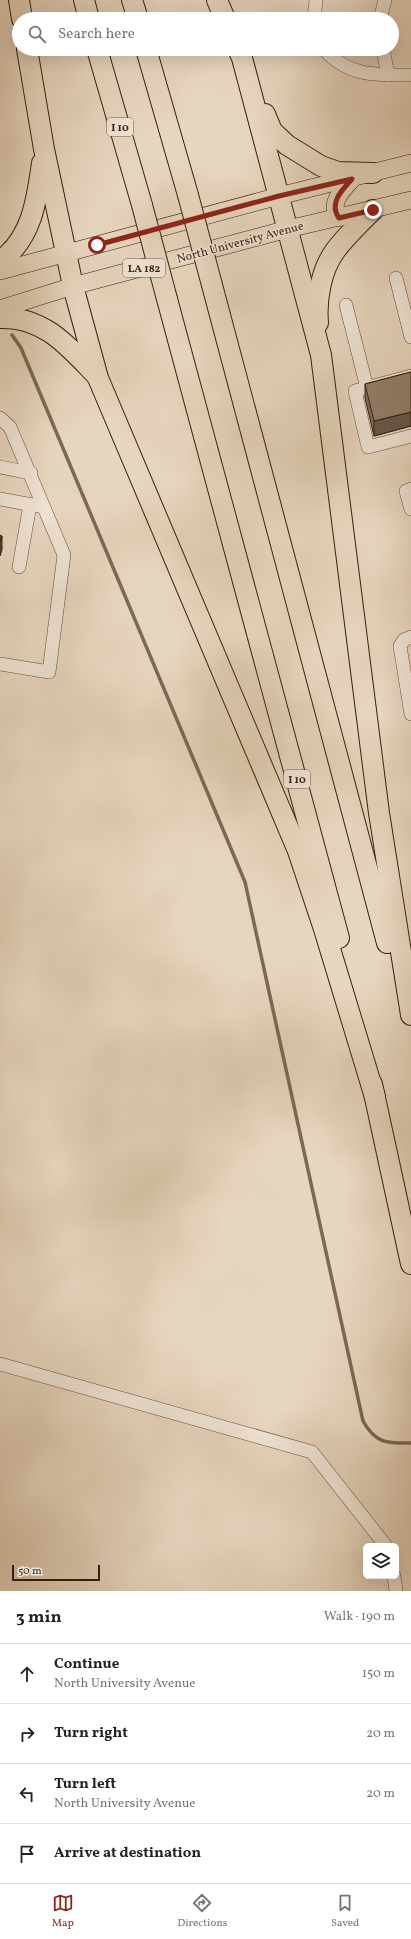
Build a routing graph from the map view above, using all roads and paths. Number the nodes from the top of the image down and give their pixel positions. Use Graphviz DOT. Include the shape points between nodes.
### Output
graph roads {
  1 [pos="19,0"];
  2 [pos="84,0"];
  3 [pos="132,0"];
  4 [pos="217,0"];
  5 [pos="316,0"];
  6 [pos="386,0"];
  7 [pos="21,12"];
  8 [pos="87,12"];
  9 [pos="136,12"];
  10 [pos="222,12"];
  11 [pos="315,12"];
  12 [pos="382,12"];
  13 [pos="28,56"];
  14 [pos="99,56"];
  15 [pos="148,56"];
  16 [pos="241,56"];
  17 [pos="241,56"];
  18 [pos="330,56"];
  19 [pos="384,56"];
  20 [pos="388,75"];
  21 [pos="411,75"];
  22 [pos="44,150"];
  23 [pos="411,163"];
  24 [pos="373,173"];
  25 [pos="352,179"];
  26 [pos="411,189"];
  27 [pos="279,196"];
  28 [pos="411,200"];
  29 [pos="382,208"];
  30 [pos="339,218"];
  31 [pos="288,229"];
  32 [pos="66,253"];
  33 [pos="0,262"];
  34 [pos="0,271"];
  35 [pos="396,278"];
  36 [pos="73,286"];
  37 [pos="346,305"];
  38 [pos="0,309"];
  39 [pos="0,318"];
  40 [pos="411,337"];
  41 [pos="321,355"];
  42 [pos="411,376"];
  43 [pos="98,378"];
  44 [pos="367,388"];
  45 [pos="0,418"];
  46 [pos="411,436"];
  47 [pos="0,467"];
  48 [pos="30,472"];
  49 [pos="411,489"];
  50 [pos="0,499"];
  51 [pos="30,505"];
  52 [pos="45,508"];
  53 [pos="411,509"];
  54 [pos="19,567"];
  55 [pos="411,637"];
  56 [pos="0,664"];
  57 [pos="411,714"];
  58 [pos="411,1015"];
  59 [pos="411,1032"];
  60 [pos="375,1097"];
  61 [pos="411,1264"];
  62 [pos="0,1364"];
  63 [pos="384,1543"];
  64 [pos="394,1579"];
  65 [pos="396,1591"];
  1 -- 7 [label="highway"];
  2 -- 8 [label="highway"];
  3 -- 9 [label="highway"];
  4 -- 10 [label="highway"];
  5 -- 11 [label="street"];
  6 -- 12 [label="street"];
  13 -- 22 [label="highway"];
  14 -- 60 [label="highway, I 10, bridge" via="142,205 333,911"];
  15 -- 59 [label="highway, bridge" via="188,195"];
  16 -- 24 [label="highway" via="272,131 287,145 321,166 338,172"];
  17 -- 27 [label="highway"];
  18 -- 20 [label="street" via="344,67 365,73"];
  19 -- 20 [label="street"];
  20 -- 21 [label="street"];
  22 -- 32 [label="highway"];
  22 -- 33 [label="highway" via="30,223 17,245"];
  23 -- 24 [label="main road"];
  24 -- 25 [label="main road"];
  25 -- 27 [label="main road"];
  25 -- 30 [label="main road" via="337,197 336,214"];
  26 -- 29 [label="main road"];
  27 -- 31 [label="highway"];
  27 -- 32 [label="main road"];
  28 -- 29 [label="main road, North University Avenue"];
  29 -- 30 [label="main road, North University Avenue"];
  29 -- 41 [label="highway" via="333,252 317,307"];
  30 -- 31 [label="main road, North University Avenue"];
  31 -- 36 [label="main road, North University Avenue / LA 182"];
  31 -- 41 [label="highway"];
  32 -- 34 [label="main road"];
  32 -- 36 [label="highway"];
  35 -- 40 [label="street"];
  36 -- 38 [label="main road, North University Avenue / LA 182"];
  36 -- 43 [label="highway"];
  37 -- 44 [label="street"];
  39 -- 43 [label="highway" via="13,317 47,329 62,339"];
  41 -- 58 [label="highway" via="379,813"];
  42 -- 44 [label="street"];
  43 -- 60 [label="highway" via="298,851"];
  44 -- 46 [label="street" via="355,391 368,447"];
  45 -- 48 [label="street" via="10,426"];
  47 -- 48 [label="street"];
  48 -- 52 [label="street"];
  49 -- 53 [label="street" via="406,491"];
  50 -- 51 [label="street"];
  51 -- 52 [label="street"];
  51 -- 54 [label="street"];
  52 -- 56 [label="street" via="64,555 49,672"];
  55 -- 57 [label="street" via="404,640 400,646"];
  60 -- 61 [label="highway, I 10"];
  62 -- 63 [label="street" via="312,1452"];
  64 -- 65 [label="street"];
}
